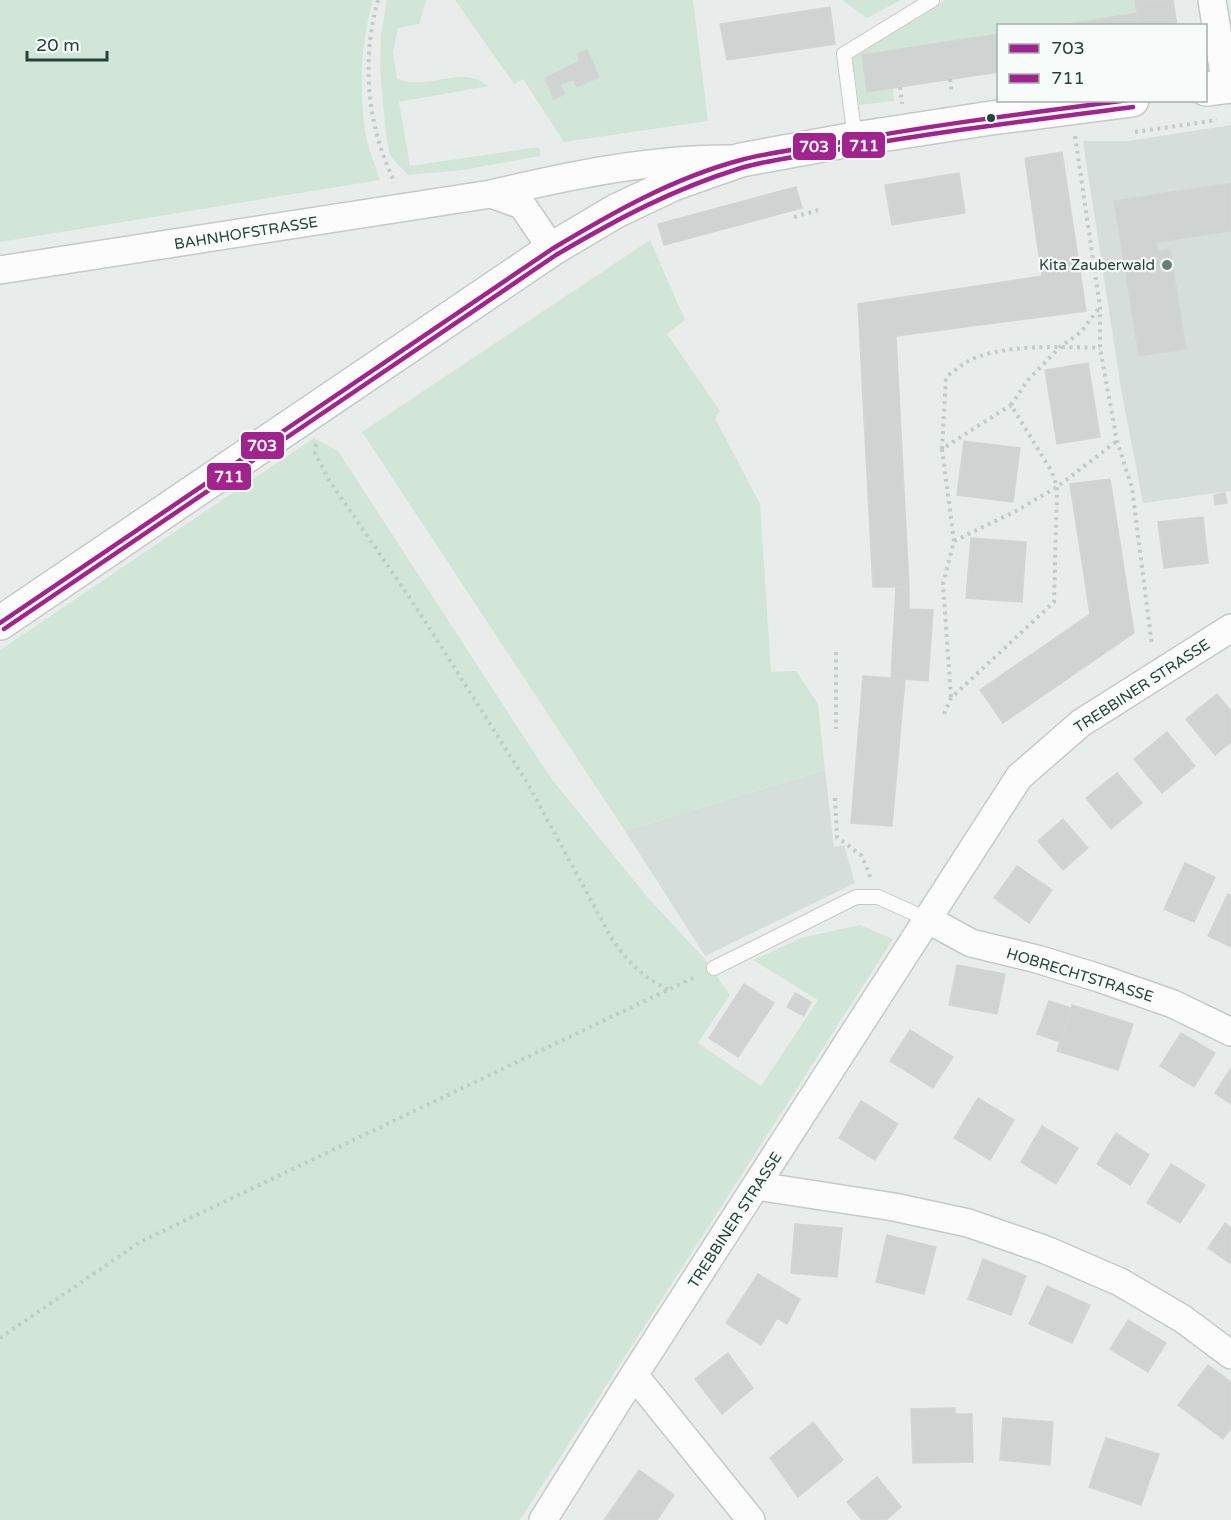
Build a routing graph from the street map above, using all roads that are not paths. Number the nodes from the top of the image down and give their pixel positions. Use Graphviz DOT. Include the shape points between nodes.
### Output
graph roads {
  1 [pos="932,0"];
  2 [pos="1212,0"];
  3 [pos="1221,87"];
  4 [pos="1116,102"];
  5 [pos="855,139"];
  6 [pos="741,160"];
  7 [pos="491,194"];
  8 [pos="552,249"];
  9 [pos="0,270"];
  10 [pos="0,623"];
  11 [pos="1231,628"];
  12 [pos="928,920"];
  13 [pos="714,968"];
  14 [pos="1231,1032"];
  15 [pos="758,1186"];
  16 [pos="1231,1355"];
  17 [pos="634,1374"];
  18 [pos="543,1520"];
  19 [pos="751,1520"];
  1 -- 5 [label="lane" via="844,54"];
  2 -- 3 [label="street"];
  4 -- 5 [label="main road, BAHNHOFSTRASSE"];
  5 -- 6 [label="main road, BAHNHOFSTRASSE"];
  6 -- 7 [label="street, BAHNHOFSTRASSE" via="672,162 557,178"];
  6 -- 8 [label="main road, BAHNHOFSTRASSE" via="673,184 616,211"];
  7 -- 8 [label="street, BAHNHOFSTRASSE" via="522,205"];
  7 -- 9 [label="street, BAHNHOFSTRASSE"];
  8 -- 10 [label="main road, BAHNHOFSTRASSE"];
  11 -- 12 [label="street, TREBBINER STRASSE" via="1081,723 1019,777"];
  12 -- 13 [label="lane" via="878,897 856,897"];
  12 -- 14 [label="street, HOBRECHTSTRASSE" via="971,943 1099,978 1173,1004"];
  12 -- 15 [label="street, TREBBINER STRASSE"];
  15 -- 16 [label="street" via="947,1218 1046,1250 1120,1282 1183,1319"];
  15 -- 17 [label="street, TREBBINER STRASSE"];
  17 -- 18 [label="street, TREBBINER STRASSE"];
  17 -- 19 [label="street"];
}
